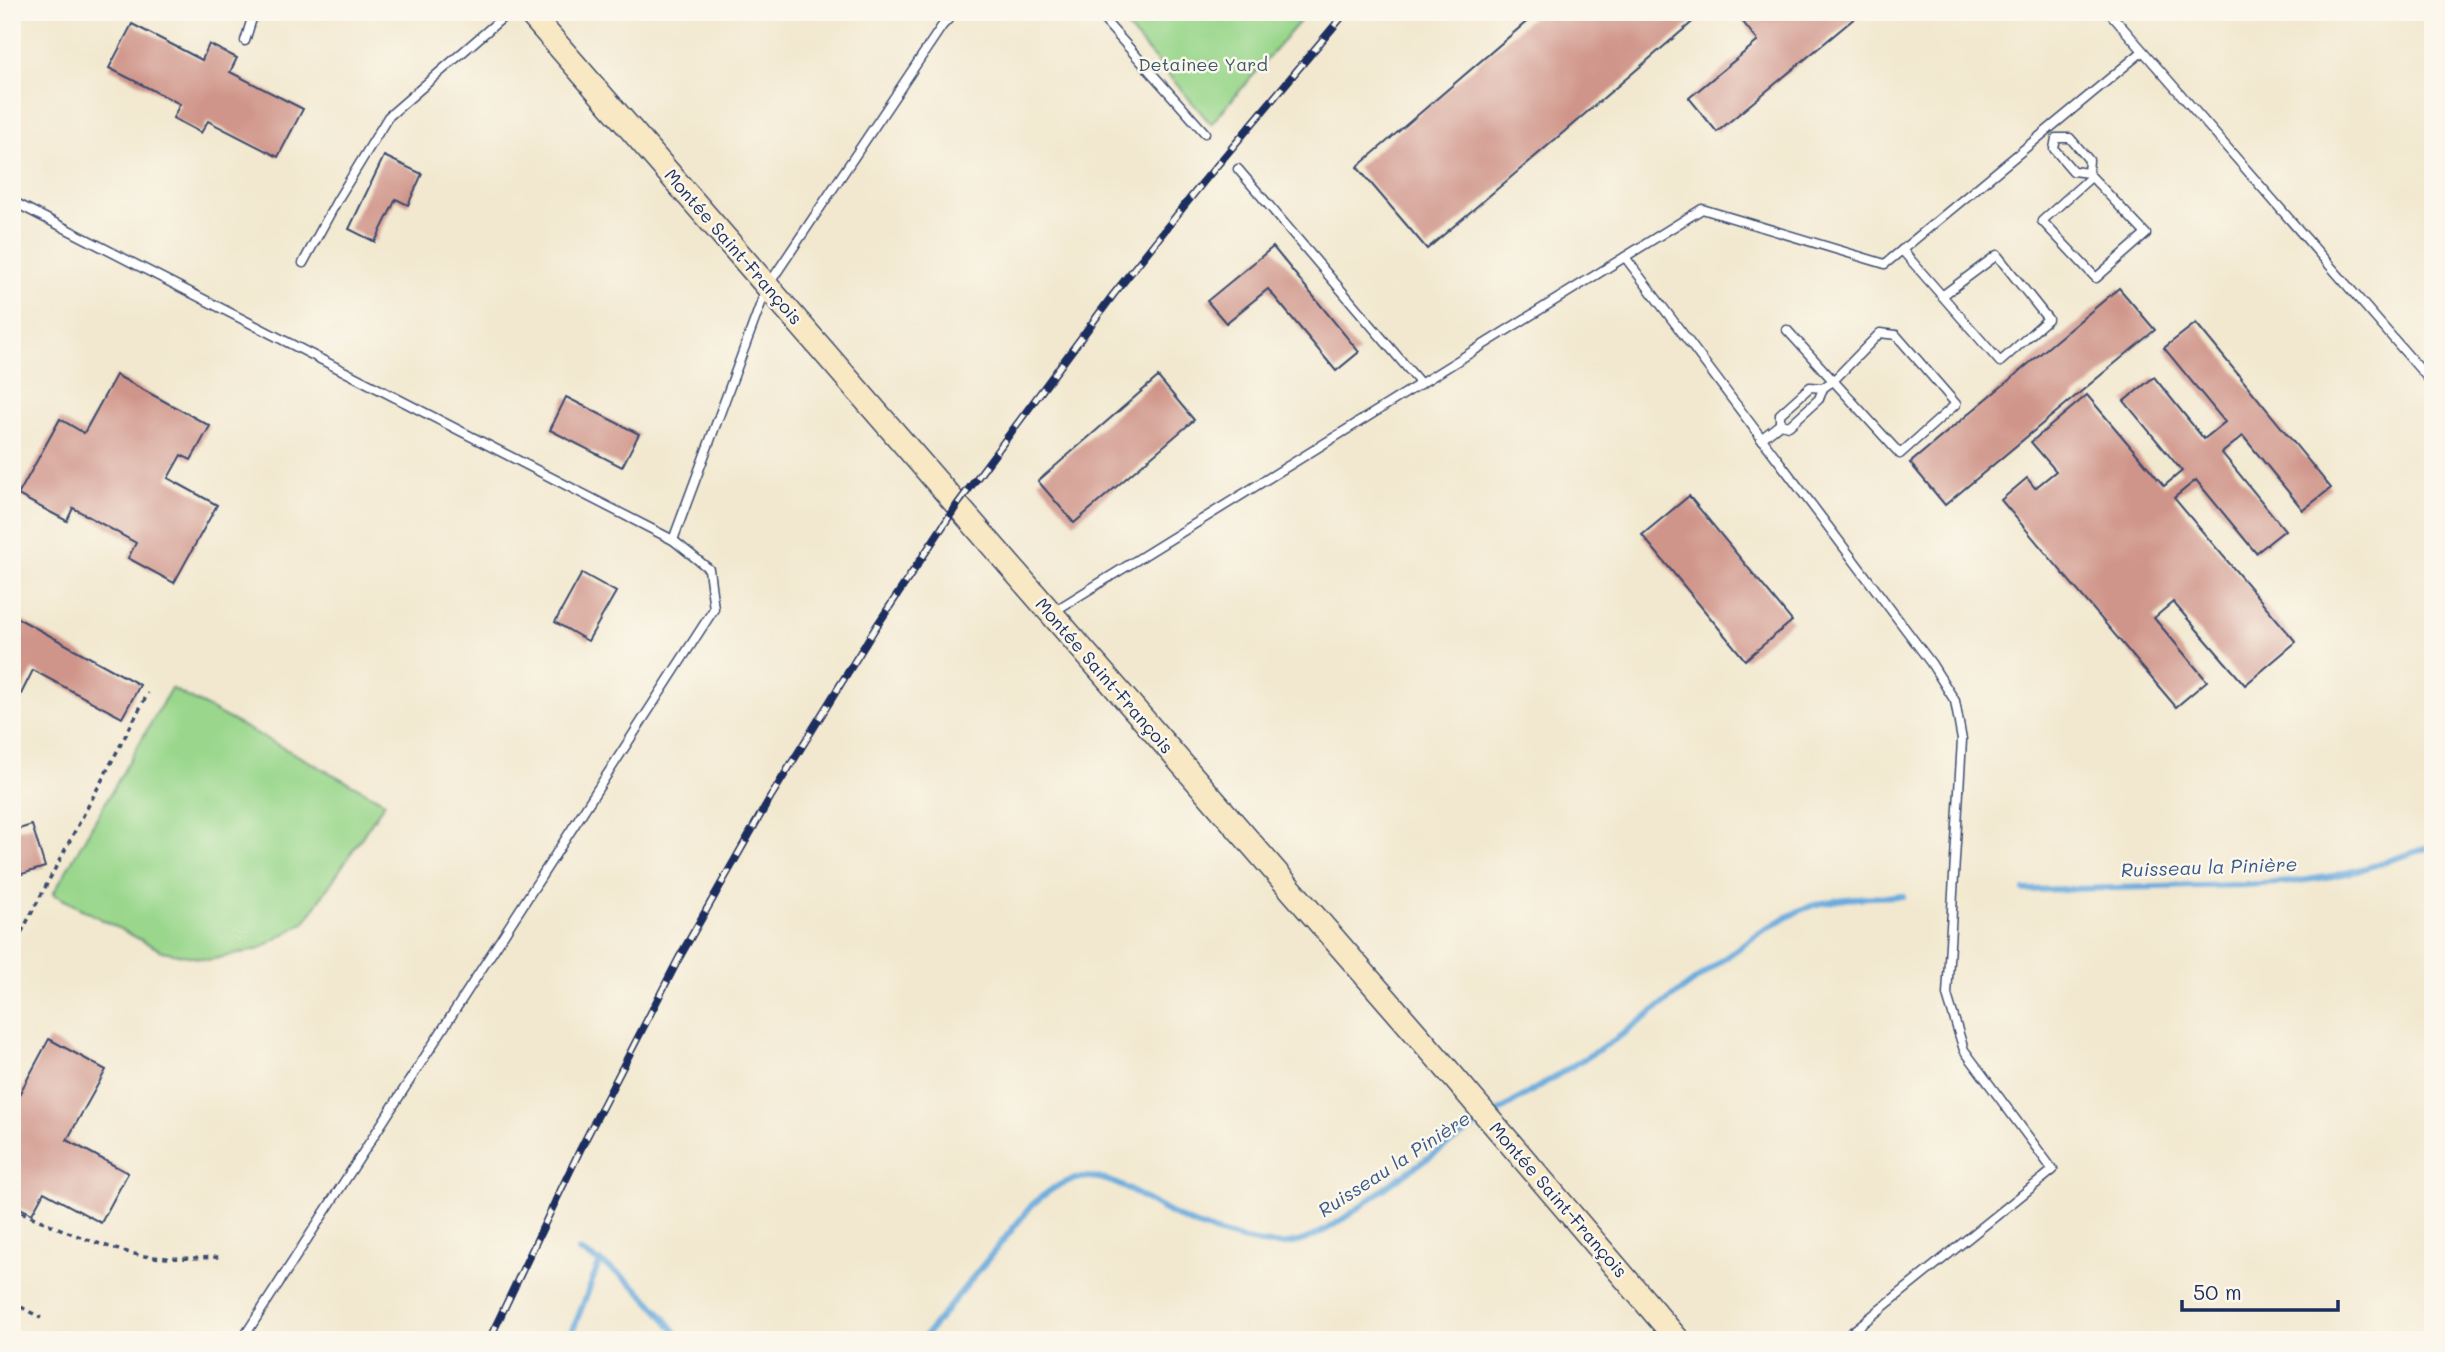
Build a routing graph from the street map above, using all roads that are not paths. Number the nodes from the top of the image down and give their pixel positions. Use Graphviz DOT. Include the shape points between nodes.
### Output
graph roads {
  1 [pos="254,12"];
  2 [pos="509,12"];
  3 [pos="529,12"];
  4 [pos="954,12"];
  5 [pos="1097,12"];
  6 [pos="2109,12"];
  7 [pos="246,41"];
  8 [pos="2143,51"];
  9 [pos="2048,130"];
  10 [pos="1205,133"];
  11 [pos="2056,138"];
  12 [pos="1238,169"];
  13 [pos="2090,175"];
  14 [pos="12,201"];
  15 [pos="1902,250"];
  16 [pos="1625,257"];
  17 [pos="303,262"];
  18 [pos="767,287"];
  19 [pos="1942,296"];
  20 [pos="1787,330"];
  21 [pos="1834,380"];
  22 [pos="1421,384"];
  23 [pos="2433,384"];
  24 [pos="1823,388"];
  25 [pos="1780,424"];
  26 [pos="1761,439"];
  27 [pos="673,540"];
  28 [pos="1051,614"];
  29 [pos="242,1340"];
  30 [pos="1678,1340"];
  31 [pos="1842,1340"];
  1 -- 7 [label="lane"];
  2 -- 17 [label="lane" via="388,117"];
  3 -- 18 [label="street, Montée Saint-François"];
  4 -- 18 [label="lane"];
  5 -- 10 [label="lane"];
  6 -- 8 [label="lane"];
  8 -- 9 [label="lane"];
  8 -- 23 [label="lane"];
  9 -- 11 [label="lane"];
  9 -- 15 [label="lane"];
  11 -- 13 [label="lane" via="2054,149 2069,167"];
  11 -- 13 [label="lane" via="2070,138 2089,160"];
  12 -- 22 [label="lane"];
  13 -- 13 [label="lane" via="2146,234 2096,278 2042,220"];
  14 -- 27 [label="lane"];
  15 -- 16 [label="lane" via="1885,264 1702,209"];
  15 -- 19 [label="lane"];
  16 -- 22 [label="lane"];
  16 -- 26 [label="lane"];
  18 -- 27 [label="lane"];
  18 -- 28 [label="street, Montée Saint-François"];
  19 -- 19 [label="lane" via="2000,362 2048,319 1997,255"];
  20 -- 21 [label="lane"];
  21 -- 21 [label="lane" via="1880,333 1896,335 1956,404 1900,454"];
  21 -- 24 [label="lane"];
  22 -- 28 [label="lane"];
  24 -- 25 [label="lane" via="1819,399 1789,426"];
  24 -- 25 [label="lane" via="1810,387 1780,415"];
  25 -- 26 [label="lane"];
  26 -- 31 [label="lane" via="1955,701 1962,740 1947,995 1964,1050 2053,1170"];
  27 -- 29 [label="lane" via="709,569 714,608"];
  28 -- 30 [label="street, Montée Saint-François"];
}
